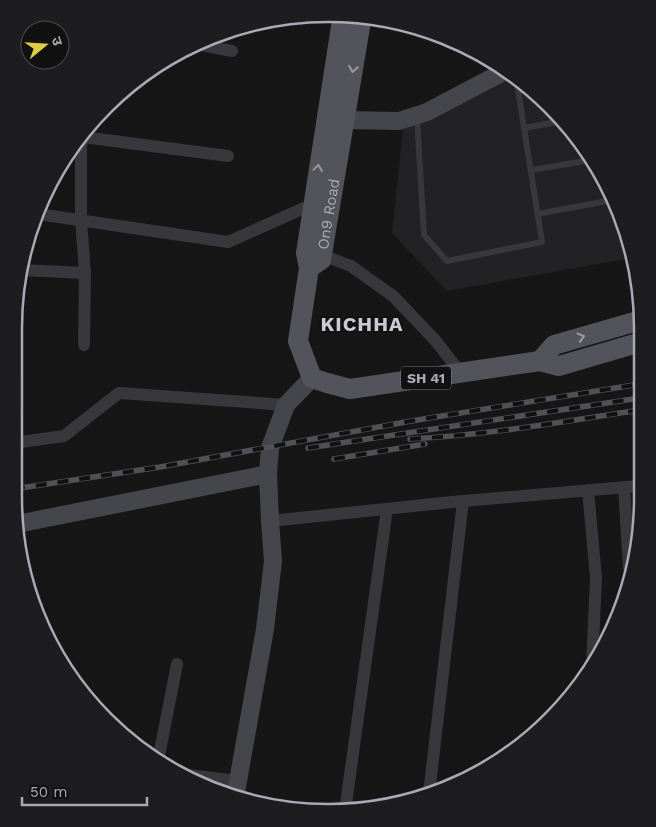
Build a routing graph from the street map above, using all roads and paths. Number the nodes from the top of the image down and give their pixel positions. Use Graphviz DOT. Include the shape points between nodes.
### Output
graph roads {
  1 [pos="342,23"];
  2 [pos="360,24"];
  3 [pos="208,47"];
  4 [pos="232,51"];
  5 [pos="499,75"];
  6 [pos="518,89"];
  7 [pos="417,115"];
  8 [pos="344,120"];
  9 [pos="554,123"];
  10 [pos="524,128"];
  11 [pos="89,138"];
  12 [pos="81,149"];
  13 [pos="228,156"];
  14 [pos="584,161"];
  15 [pos="531,170"];
  16 [pos="606,201"];
  17 [pos="313,204"];
  18 [pos="537,214"];
  19 [pos="45,215"];
  20 [pos="81,220"];
  21 [pos="315,262"];
  22 [pos="28,270"];
  23 [pos="85,273"];
  24 [pos="634,322"];
  25 [pos="634,344"];
  26 [pos="84,345"];
  27 [pos="540,360"];
  28 [pos="460,372"];
  29 [pos="312,378"];
  30 [pos="286,405"];
  31 [pos="22,442"];
  32 [pos="268,474"];
  33 [pos="634,486"];
  34 [pos="624,487"];
  35 [pos="588,490"];
  36 [pos="463,501"];
  37 [pos="387,509"];
  38 [pos="270,521"];
  39 [pos="23,523"];
  40 [pos="628,557"];
  41 [pos="593,653"];
  42 [pos="177,664"];
  43 [pos="160,754"];
  44 [pos="430,787"];
  45 [pos="236,789"];
  46 [pos="346,804"];
  17 -- 1 [label="main road, one-way"];
  2 -- 8 [label="main road, On9 Road, one-way"];
  3 -- 4 [label="street"];
  5 -- 7 [label="street"];
  6 -- 10 [label="lane"];
  7 -- 8 [label="street" via="399,121"];
  7 -- 18 [label="lane" via="424,235 447,261 542,242"];
  8 -- 21 [label="main road, On9 Road"];
  9 -- 10 [label="lane"];
  10 -- 15 [label="lane"];
  11 -- 13 [label="street"];
  12 -- 20 [label="street"];
  14 -- 15 [label="lane"];
  15 -- 18 [label="lane"];
  16 -- 18 [label="lane"];
  17 -- 20 [label="street" via="228,242"];
  17 -- 21 [label="main road" via="306,253"];
  19 -- 20 [label="street"];
  20 -- 23 [label="street"];
  21 -- 28 [label="street" via="351,266 393,296"];
  21 -- 29 [label="main road, On9 Road" via="298,341"];
  22 -- 23 [label="street"];
  23 -- 26 [label="street"];
  27 -- 24 [label="main road, one-way" via="554,345"];
  25 -- 27 [label="main road" via="560,366"];
  27 -- 28 [label="main road, SH 41"];
  28 -- 29 [label="main road, SH 41" via="350,389"];
  29 -- 30 [label="street"];
  30 -- 31 [label="street" via="119,393 64,436"];
  30 -- 32 [label="street" via="270,448"];
  32 -- 38 [label="street"];
  32 -- 39 [label="street"];
  33 -- 34 [label="street"];
  34 -- 35 [label="street"];
  34 -- 40 [label="street"];
  35 -- 36 [label="street"];
  35 -- 41 [label="street" via="596,578"];
  36 -- 37 [label="street"];
  36 -- 44 [label="street"];
  37 -- 38 [label="street"];
  37 -- 46 [label="street"];
  38 -- 45 [label="street" via="273,561 265,629"];
  42 -- 43 [label="street"];
}
